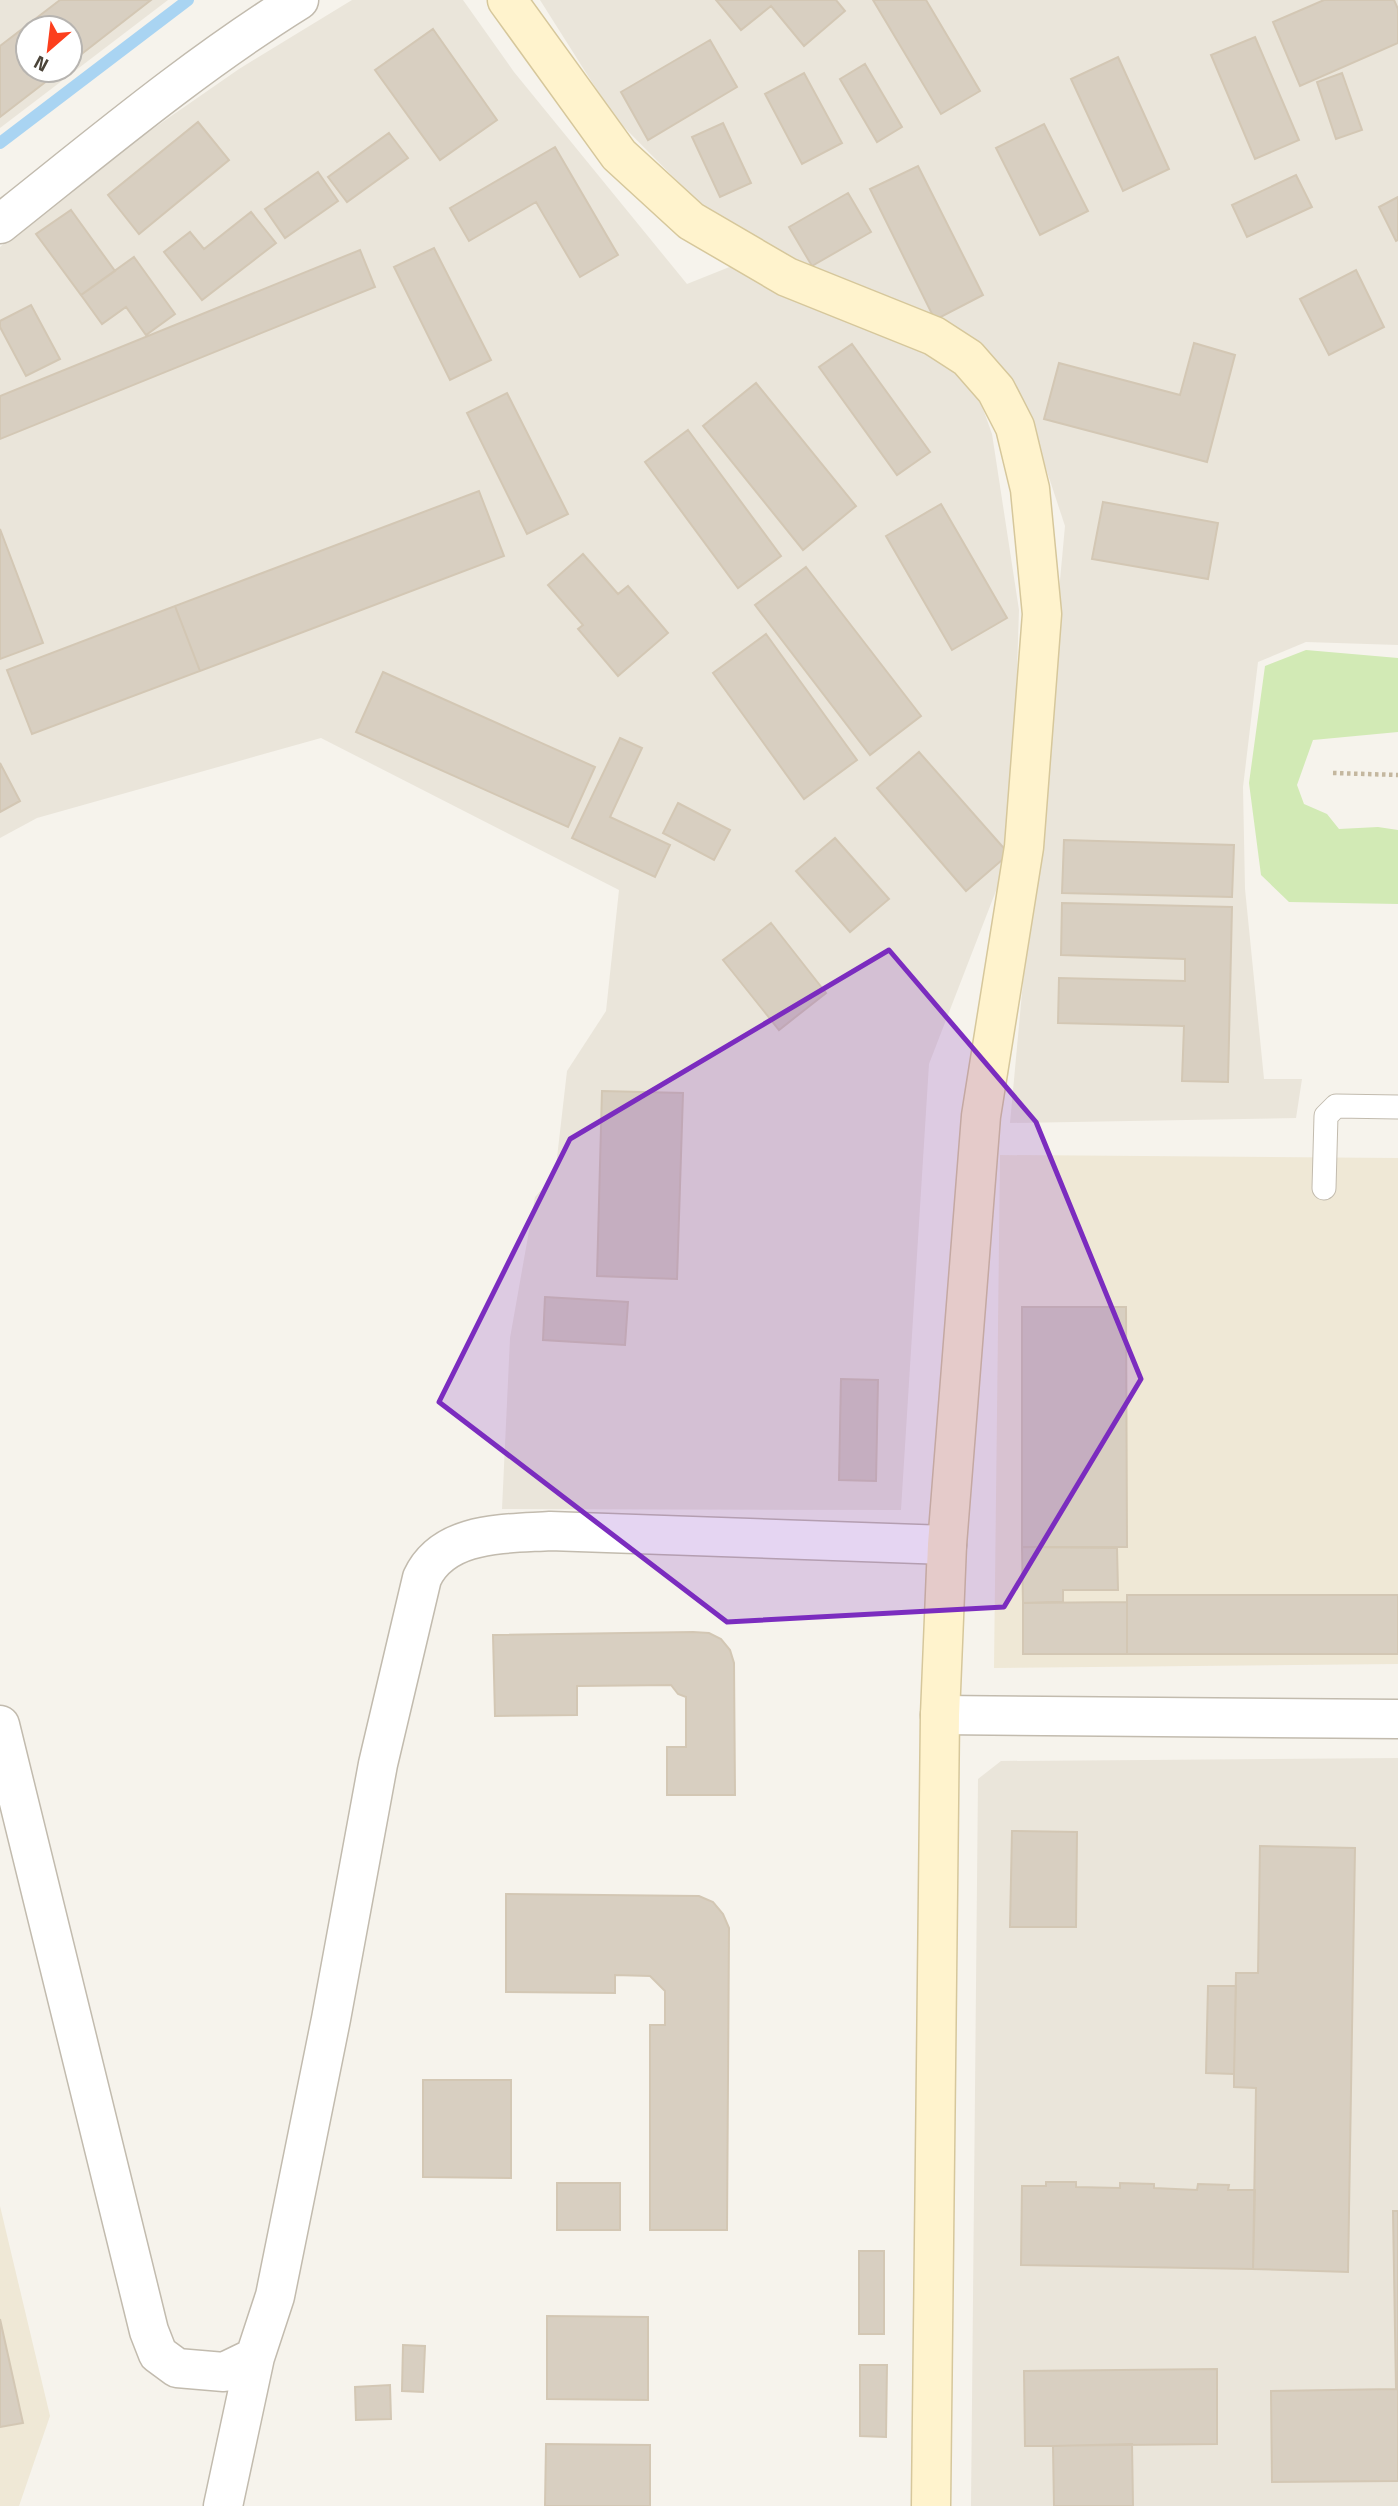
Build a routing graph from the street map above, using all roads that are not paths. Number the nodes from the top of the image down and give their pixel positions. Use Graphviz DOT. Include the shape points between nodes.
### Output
graph roads {
  1 [pos="299,0"];
  2 [pos="507,0"];
  3 [pos="0,224"];
  4 [pos="1398,1107"];
  5 [pos="1324,1188"];
  6 [pos="947,1545"];
  7 [pos="940,1715"];
  8 [pos="1398,1719"];
  9 [pos="0,1725"];
  10 [pos="255,2357"];
  11 [pos="223,2506"];
  12 [pos="931,2506"];
  1 -- 3 [label="street" via="248,32"];
  2 -- 6 [label="street" via="619,155 691,221 787,277 934,336 968,358 996,390 1015,427 1030,489 1042,614 1024,847 981,1116"];
  4 -- 5 [label="lane" via="1336,1106 1326,1116"];
  6 -- 7 [label="street"];
  6 -- 10 [label="street" via="550,1531 488,1535 442,1551 428,1566 378,1763 275,2296"];
  7 -- 8 [label="street"];
  7 -- 12 [label="street"];
  9 -- 10 [label="street" via="158,2354 177,2368 223,2372"];
  10 -- 11 [label="street"];
}
